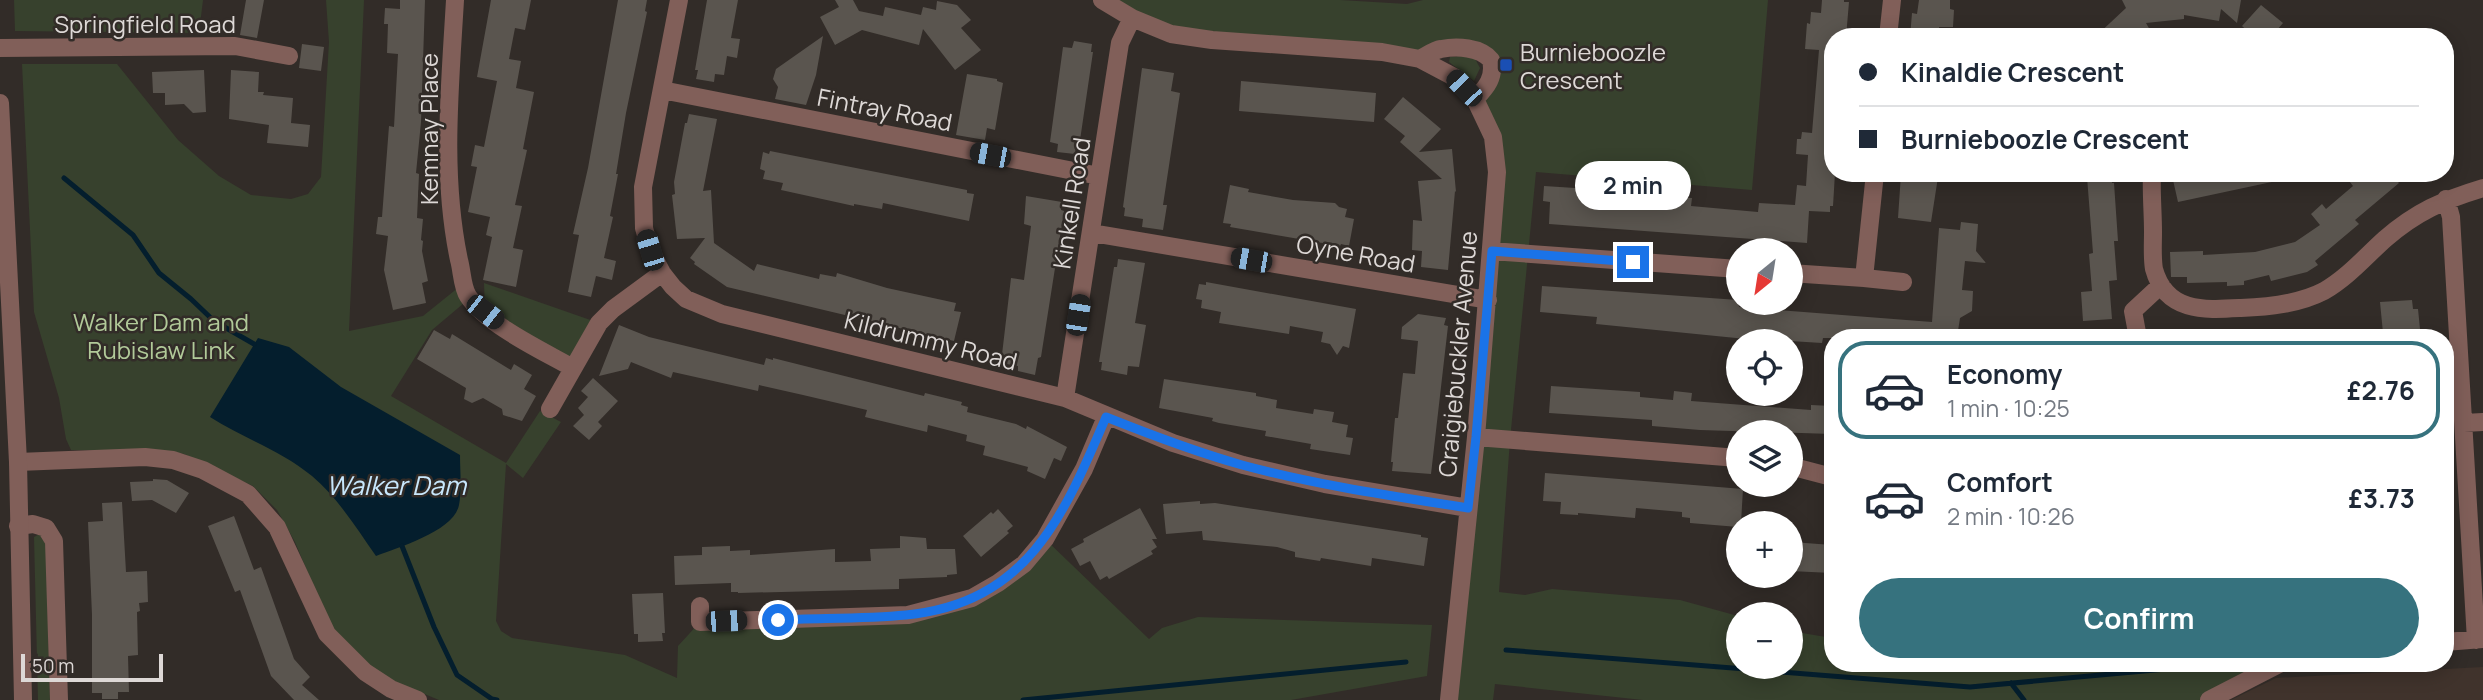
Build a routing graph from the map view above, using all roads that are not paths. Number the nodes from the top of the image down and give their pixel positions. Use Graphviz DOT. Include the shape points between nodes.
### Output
graph roads {
  1 [pos="455,0"];
  2 [pos="679,0"];
  3 [pos="1102,0"];
  4 [pos="1892,0"];
  5 [pos="1132,18"];
  6 [pos="1889,28"];
  7 [pos="0,48"];
  8 [pos="289,56"];
  9 [pos="1420,59"];
  10 [pos="662,90"];
  11 [pos="1475,99"];
  12 [pos="0,103"];
  13 [pos="1099,176"];
  14 [pos="1874,182"];
  15 [pos="2152,182"];
  16 [pos="2483,188"];
  17 [pos="2446,199"];
  18 [pos="1091,233"];
  19 [pos="1492,251"];
  20 [pos="1726,268"];
  21 [pos="663,273"];
  22 [pos="1803,273"];
  23 [pos="1864,278"];
  24 [pos="1903,282"];
  25 [pos="2166,291"];
  26 [pos="1488,300"];
  27 [pos="6,324"];
  28 [pos="2136,329"];
  29 [pos="573,368"];
  30 [pos="1065,398"];
  31 [pos="550,409"];
  32 [pos="1106,417"];
  33 [pos="2483,422"];
  34 [pos="2464,423"];
  35 [pos="1476,437"];
  36 [pos="1726,457"];
  37 [pos="18,462"];
  38 [pos="1803,469"];
  39 [pos="1824,475"];
  40 [pos="1468,508"];
  41 [pos="18,526"];
  42 [pos="700,606"];
  43 [pos="2480,640"];
  44 [pos="2454,641"];
  45 [pos="2263,672"];
  46 [pos="23,700"];
  47 [pos="59,700"];
  48 [pos="418,700"];
  49 [pos="1449,700"];
  50 [pos="2209,700"];
  1 -- 29 [label="street, Kemnay Place" via="447,136 456,246 466,293 514,335"];
  2 -- 10 [label="street, Kildrummy Road"];
  3 -- 5 [label="street, Craigiebuckler Avenue"];
  4 -- 6 [label="street"];
  5 -- 9 [label="street, Craigiebuckler Avenue" via="1171,34 1198,38"];
  5 -- 13 [label="street, Kinkell Road" via="1120,43"];
  7 -- 8 [label="street, Springfield Road" via="234,46"];
  9 -- 11 [label="street, Craigiebuckler Avenue" via="1454,77"];
  9 -- 11 [label="street, Craigiebuckler Avenue" via="1441,49 1474,49 1487,54 1491,77"];
  10 -- 13 [label="street, Fintray Road"];
  10 -- 21 [label="street, Kildrummy Road" via="643,187 643,214 650,250"];
  11 -- 19 [label="street, Craigiebuckler Avenue" via="1493,137 1497,172"];
  12 -- 27 [label="street"];
  13 -- 18 [label="street, Kinkell Road"];
  14 -- 23 [label="street"];
  15 -- 25 [label="street" via="2154,267"];
  16 -- 17 [label="street"];
  17 -- 25 [label="street" via="2412,218 2347,276 2299,301 2210,310 2183,304"];
  17 -- 34 [label="street"];
  18 -- 26 [label="street, Oyne Road"];
  18 -- 30 [label="street, Kinkell Road"];
  19 -- 20 [label="street"];
  19 -- 26 [label="street, Craigiebuckler Avenue"];
  21 -- 29 [label="street" via="599,323"];
  21 -- 30 [label="street, Kildrummy Road" via="686,299 722,314"];
  22 -- 23 [label="street"];
  23 -- 24 [label="street"];
  25 -- 28 [label="street" via="2133,311"];
  26 -- 35 [label="street, Craigiebuckler Avenue"];
  27 -- 37 [label="street"];
  29 -- 31 [label="street"];
  30 -- 32 [label="street, Kildrummy Road"];
  32 -- 40 [label="street, Kildrummy Road" via="1244,465"];
  32 -- 42 [label="street" via="1084,469 1045,539 1024,564 972,598 908,615 700,622"];
  33 -- 34 [label="street"];
  34 -- 43 [label="street"];
  35 -- 36 [label="street"];
  35 -- 40 [label="street, Craigiebuckler Avenue"];
  37 -- 41 [label="street"];
  37 -- 48 [label="street" via="173,460 248,494 277,527 327,634 365,672"];
  38 -- 39 [label="street"];
  40 -- 49 [label="street, Craigiebuckler Avenue"];
  41 -- 46 [label="street"];
  41 -- 47 [label="street" via="47,528 54,541"];
  43 -- 44 [label="street"];
  45 -- 50 [label="street"];
}
